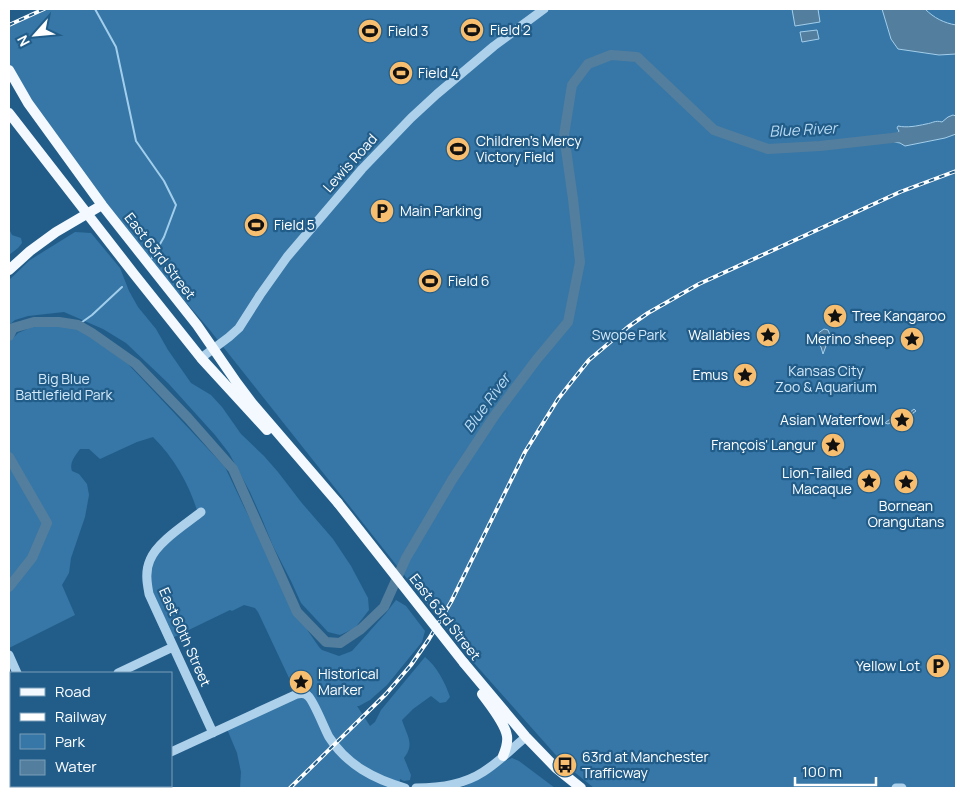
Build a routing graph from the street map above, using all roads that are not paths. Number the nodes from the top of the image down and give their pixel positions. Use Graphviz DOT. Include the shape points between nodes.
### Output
graph roads {
  1 [pos="544,9"];
  2 [pos="9,70"];
  3 [pos="9,113"];
  4 [pos="102,205"];
  5 [pos="87,214"];
  6 [pos="9,270"];
  7 [pos="213,349"];
  8 [pos="201,358"];
  9 [pos="297,454"];
  10 [pos="201,512"];
  11 [pos="173,647"];
  12 [pos="9,655"];
  13 [pos="464,663"];
  14 [pos="14,672"];
  15 [pos="120,672"];
  16 [pos="213,733"];
  17 [pos="526,737"];
  18 [pos="172,752"];
  19 [pos="503,756"];
  20 [pos="405,788"];
  21 [pos="416,788"];
  22 [pos="581,788"];
  23 [pos="896,788"];
  24 [pos="902,788"];
  1 -- 7 [label="street, Lewis Road" via="494,46 411,118 287,257 238,328"];
  2 -- 4 [label="main road, East 63rd Street" via="28,103"];
  3 -- 5 [label="main road, East 63rd Street"];
  4 -- 5 [label="main road"];
  4 -- 7 [label="main road, East 63rd Street"];
  5 -- 6 [label="main road" via="36,246"];
  5 -- 8 [label="main road, East 63rd Street"];
  7 -- 8 [label="street, Lewis Road"];
  7 -- 9 [label="main road, East 63rd Street" via="252,402"];
  8 -- 9 [label="main road, East 63rd Street" via="268,431"];
  9 -- 13 [label="main road, East 63rd Street, bridge"];
  10 -- 11 [label="street, East 60th Street" via="159,546 147,569 149,594"];
  11 -- 15 [label="street"];
  11 -- 16 [label="street, East 60th Street"];
  12 -- 14 [label="street"];
  13 -- 17 [label="main road, East 63rd Street"];
  13 -- 19 [label="main road" via="502,723 507,745"];
  16 -- 18 [label="street"];
  16 -- 20 [label="street" via="297,694 307,694 334,745 352,763 379,780"];
  17 -- 19 [label="street"];
  17 -- 22 [label="main road, East 63rd Street"];
  19 -- 21 [label="street" via="484,772 462,782"];
  23 -- 24 [label="street"];
}
